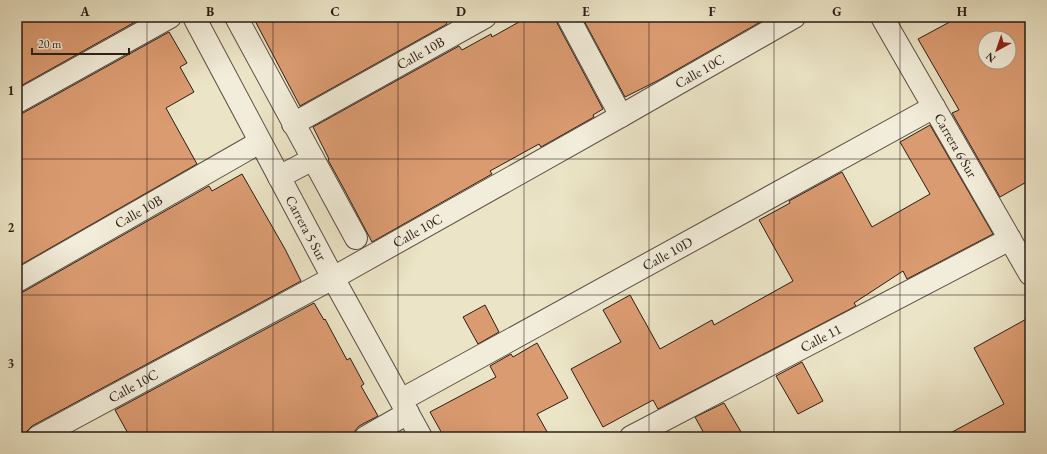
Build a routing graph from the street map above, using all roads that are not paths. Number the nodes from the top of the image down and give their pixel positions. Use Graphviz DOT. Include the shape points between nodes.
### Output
graph roads {
  1 [pos="170,17"];
  2 [pos="194,17"];
  3 [pos="236,17"];
  4 [pos="485,17"];
  5 [pos="568,17"];
  6 [pos="794,17"];
  7 [pos="882,17"];
  8 [pos="17,102"];
  9 [pos="934,107"];
  10 [pos="621,116"];
  11 [pos="293,124"];
  12 [pos="260,142"];
  13 [pos="313,160"];
  14 [pos="279,177"];
  15 [pos="356,238"];
  16 [pos="1010,239"];
  17 [pos="1030,274"];
  18 [pos="333,278"];
  19 [pos="17,280"];
  20 [pos="404,406"];
  21 [pos="38,437"];
  22 [pos="366,437"];
  23 [pos="421,437"];
  24 [pos="631,437"];
  1 -- 8 [label="street"];
  2 -- 12 [label="street, Carrera 5 Sur"];
  3 -- 11 [label="street"];
  4 -- 11 [label="street, Calle 10B"];
  5 -- 10 [label="street"];
  6 -- 10 [label="street, Calle 10C"];
  7 -- 9 [label="street, Carrera 6 Sur"];
  9 -- 16 [label="street, Carrera 6 Sur"];
  9 -- 20 [label="street, Calle 10D"];
  10 -- 18 [label="street, Calle 10C"];
  11 -- 13 [label="street"];
  12 -- 14 [label="street, Carrera 5 Sur"];
  12 -- 19 [label="street, Calle 10B"];
  13 -- 14 [label="street"];
  13 -- 15 [label="street"];
  14 -- 18 [label="street, Carrera 5 Sur"];
  16 -- 17 [label="street, Carrera 6 Sur"];
  16 -- 24 [label="street, Calle 11"];
  18 -- 20 [label="street, Carrera 5 Sur"];
  18 -- 21 [label="street, Calle 10C"];
  20 -- 22 [label="street, Calle 10D"];
  20 -- 23 [label="street, Carrera 5 Sur"];
}
